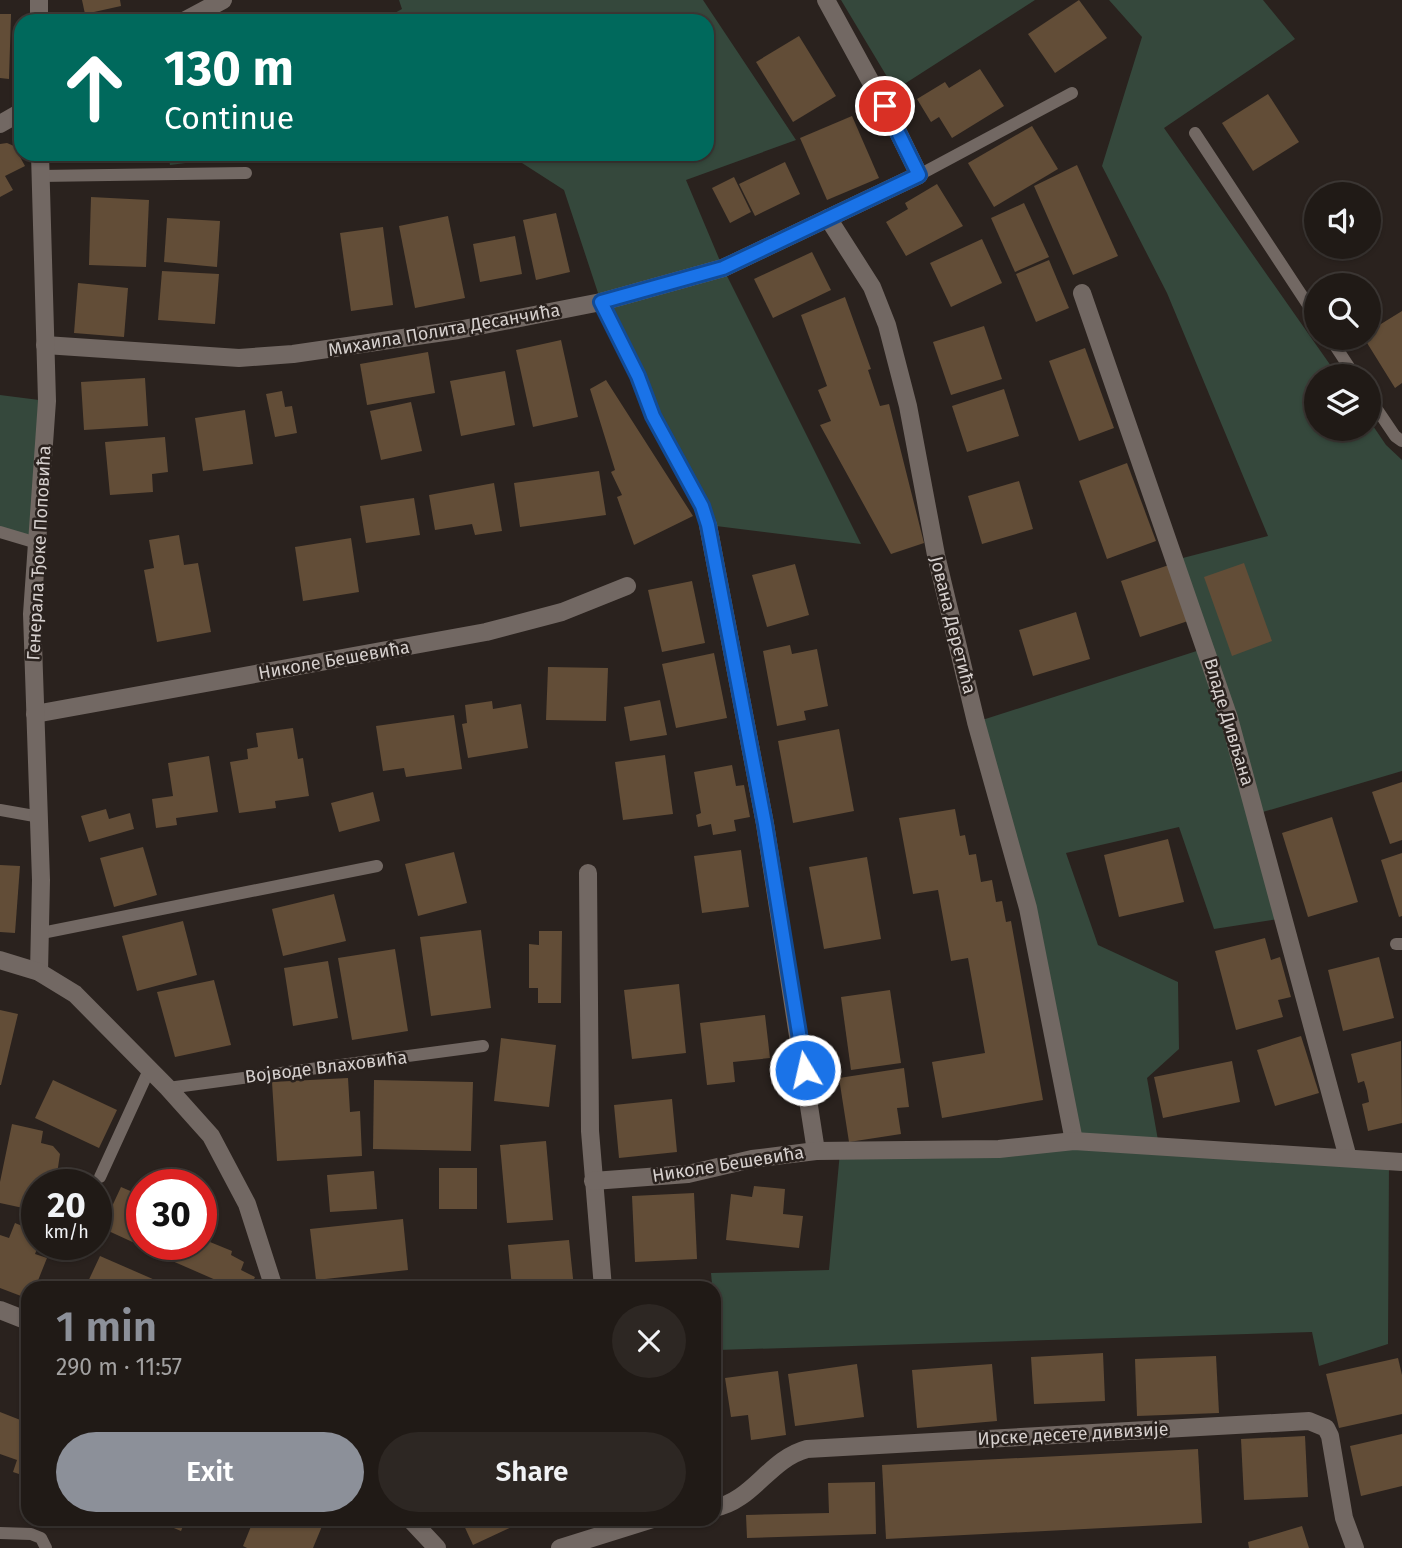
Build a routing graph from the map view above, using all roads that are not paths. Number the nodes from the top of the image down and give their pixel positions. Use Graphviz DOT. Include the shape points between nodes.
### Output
graph roads {
  1 [pos="223,0"];
  2 [pos="825,0"];
  3 [pos="197,14"];
  4 [pos="1072,93"];
  5 [pos="1195,133"];
  6 [pos="40,161"];
  7 [pos="246,173"];
  8 [pos="919,175"];
  9 [pos="40,176"];
  10 [pos="828,218"];
  11 [pos="1082,293"];
  12 [pos="1304,299"];
  13 [pos="601,302"];
  14 [pos="45,345"];
  15 [pos="1381,415"];
  16 [pos="1402,441"];
  17 [pos="708,525"];
  18 [pos="0,532"];
  19 [pos="37,543"];
  20 [pos="627,586"];
  21 [pos="36,714"];
  22 [pos="0,810"];
  23 [pos="40,817"];
  24 [pos="377,866"];
  25 [pos="588,873"];
  26 [pos="42,933"];
  27 [pos="0,960"];
  28 [pos="39,972"];
  29 [pos="483,1046"];
  30 [pos="149,1070"];
  31 [pos="169,1088"];
  32 [pos="1074,1141"];
  33 [pos="816,1151"];
  34 [pos="1348,1158"];
  35 [pos="1402,1162"];
  36 [pos="104,1169"];
  37 [pos="593,1181"];
  38 [pos="272,1281"];
  39 [pos="602,1281"];
  40 [pos="0,1310"];
  41 [pos="21,1318"];
  42 [pos="721,1506"];
  43 [pos="417,1526"];
  44 [pos="624,1526"];
  45 [pos="0,1533"];
  46 [pos="46,1548"];
  47 [pos="437,1548"];
  48 [pos="560,1548"];
  49 [pos="1354,1548"];
  1 -- 3 [label="street"];
  2 -- 8 [label="street"];
  4 -- 8 [label="lane"];
  5 -- 12 [label="lane"];
  6 -- 9 [label="street, Генерала Ђоке Поповића"];
  7 -- 9 [label="lane"];
  8 -- 10 [label="street"];
  9 -- 14 [label="street, Генерала Ђоке Поповића"];
  10 -- 13 [label="street, Михаила Полита Десанчића" via="723,268"];
  10 -- 32 [label="street, Јована Деретића" via="872,287 887,325 976,722 1028,908"];
  11 -- 34 [label="street, Владе Дивљана" via="1229,718"];
  13 -- 14 [label="street, Михаила Полита Десанчића" via="458,330 293,354 239,358"];
  13 -- 17 [label="lane"];
  14 -- 19 [label="street, Генерала Ђоке Поповића" via="47,401"];
  15 -- 16 [label="lane"];
  17 -- 33 [label="street, Николе Бешевића" via="765,824"];
  18 -- 19 [label="lane"];
  19 -- 21 [label="street, Генерала Ђоке Поповића" via="32,614"];
  20 -- 21 [label="street, Николе Бешевића" via="562,612 486,632"];
  21 -- 23 [label="street, Генерала Ђоке Поповића"];
  22 -- 23 [label="lane"];
  23 -- 26 [label="street, Генерала Ђоке Поповића"];
  24 -- 26 [label="lane"];
  25 -- 37 [label="street"];
  26 -- 28 [label="street, Генерала Ђоке Поповића"];
  27 -- 28 [label="street"];
  28 -- 30 [label="street" via="75,994"];
  29 -- 31 [label="lane, Војводе Влаховића"];
  30 -- 31 [label="street"];
  30 -- 36 [label="lane"];
  31 -- 38 [label="street" via="223,1154 247,1204"];
  32 -- 33 [label="street" via="986,1150"];
  32 -- 34 [label="street"];
  33 -- 37 [label="street, Николе Бешевића" via="688,1174"];
  34 -- 35 [label="street"];
  37 -- 39 [label="street"];
  40 -- 41 [label="street"];
  42 -- 49 [label="street, Ирске десете дивизије" via="733,1502 780,1460 807,1449 1309,1422 1326,1428 1330,1437"];
  43 -- 47 [label="street"];
  44 -- 48 [label="street"];
  45 -- 46 [label="lane" via="31,1534 41,1538"];
}
